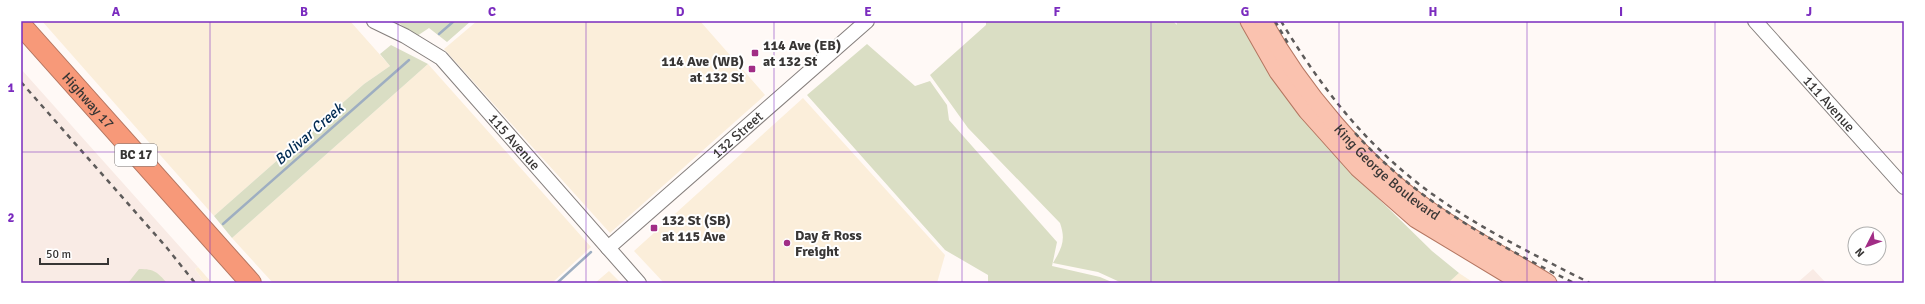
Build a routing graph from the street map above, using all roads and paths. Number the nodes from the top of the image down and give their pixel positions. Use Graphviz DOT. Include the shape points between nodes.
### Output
graph roads {
  1 [pos="374,21"];
  2 [pos="867,21"];
  3 [pos="1249,21"];
  4 [pos="1263,21"];
  5 [pos="1755,21"];
  6 [pos="21,25"];
  7 [pos="21,43"];
  8 [pos="1904,187"];
  9 [pos="608,248"];
  10 [pos="235,283"];
  11 [pos="251,283"];
  12 [pos="639,283"];
  13 [pos="1522,283"];
  14 [pos="1548,283"];
  1 -- 9 [label="street, 115 Avenue" via="441,58"];
  2 -- 9 [label="street, 132 Street"];
  3 -- 13 [label="main road, King George Boulevard" via="1278,72 1307,111 1358,168 1416,219"];
  4 -- 14 [label="main road, King George Boulevard" via="1317,102 1344,133 1393,181 1426,208"];
  5 -- 8 [label="street, 111 Avenue"];
  6 -- 11 [label="highway, Highway 17 / BC 17"];
  7 -- 10 [label="highway, Highway 17 / BC 17"];
  9 -- 12 [label="street, 115 Avenue"];
}
